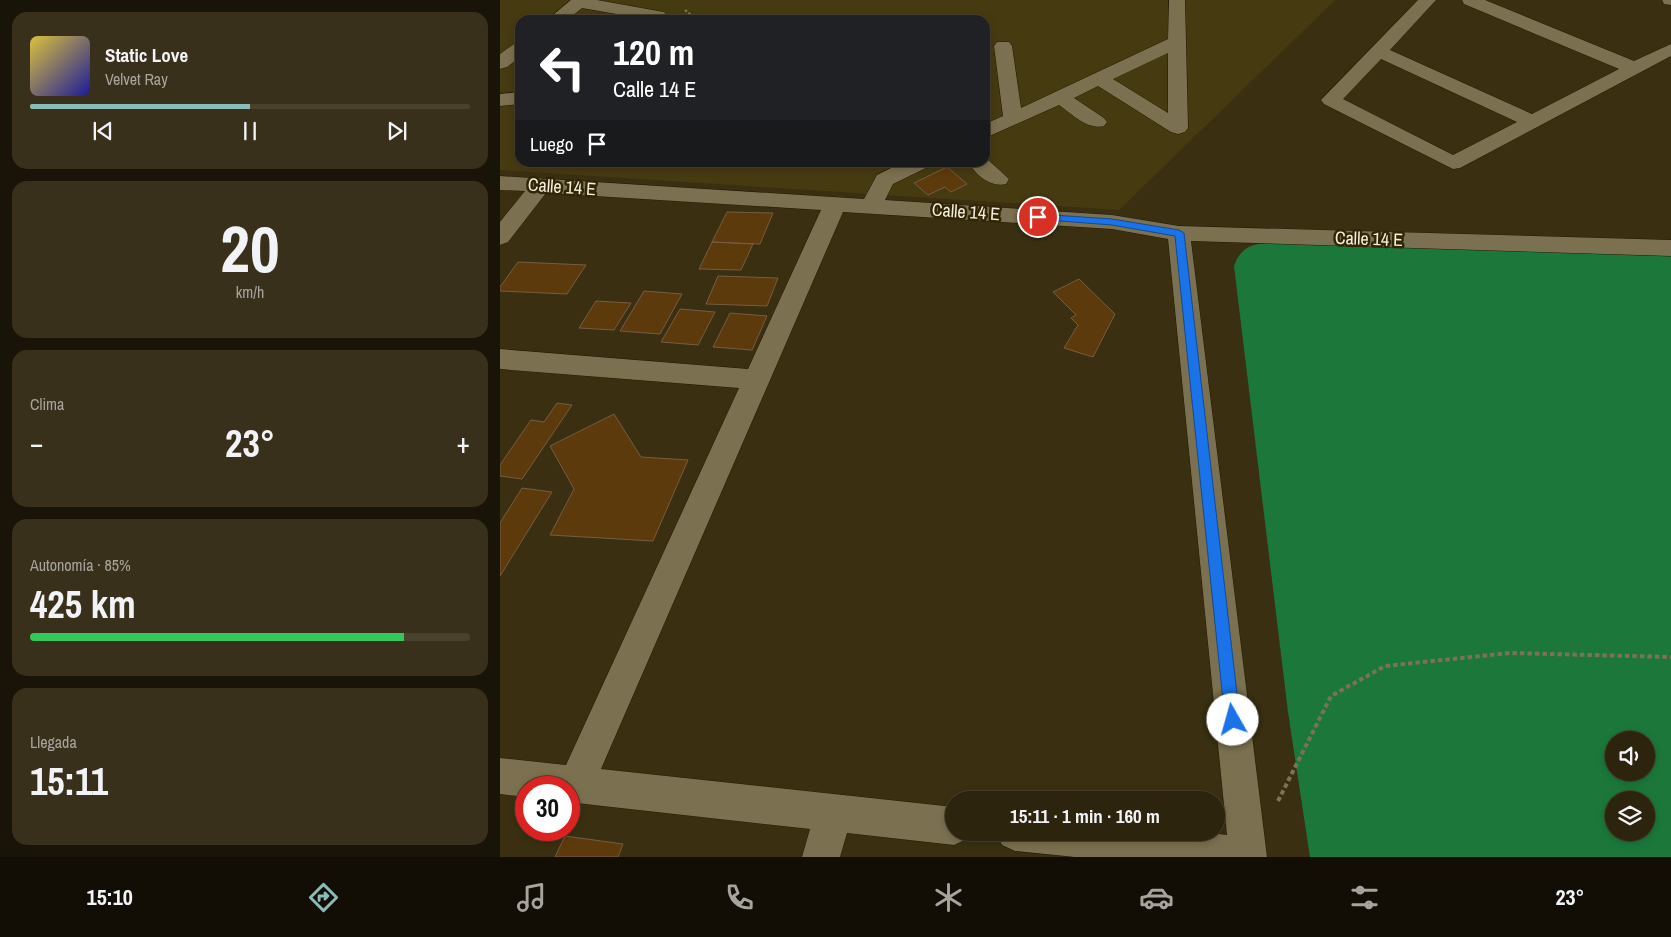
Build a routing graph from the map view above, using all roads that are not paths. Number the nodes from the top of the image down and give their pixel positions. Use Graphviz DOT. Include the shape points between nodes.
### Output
graph roads {
  1 [pos="1177,0"];
  2 [pos="1428,0"];
  3 [pos="1470,0"];
  4 [pos="573,1"];
  5 [pos="560,15"];
  6 [pos="616,15"];
  7 [pos="1177,42"];
  8 [pos="1003,46"];
  9 [pos="1671,49"];
  10 [pos="515,52"];
  11 [pos="1378,52"];
  12 [pos="500,63"];
  13 [pos="1634,68"];
  14 [pos="1099,79"];
  15 [pos="1060,97"];
  16 [pos="1013,119"];
  17 [pos="1532,121"];
  18 [pos="1098,122"];
  19 [pos="990,130"];
  20 [pos="911,167"];
  21 [pos="984,167"];
  22 [pos="998,179"];
  23 [pos="500,182"];
  24 [pos="541,185"];
  25 [pos="836,204"];
  26 [pos="871,206"];
  27 [pos="1179,233"];
  28 [pos="500,237"];
  29 [pos="1671,248"];
  30 [pos="500,359"];
  31 [pos="758,380"];
  32 [pos="500,776"];
  33 [pos="580,776"];
  34 [pos="515,778"];
  35 [pos="580,785"];
  36 [pos="834,814"];
  37 [pos="945,825"];
  38 [pos="1103,841"];
  39 [pos="1248,856"];
  40 [pos="822,857"];
  1 -- 7 [label="street"];
  2 -- 11 [label="street"];
  3 -- 13 [label="street"];
  4 -- 5 [label="street"];
  4 -- 6 [label="street"];
  7 -- 14 [label="street"];
  7 -- 14 [label="street" via="1178,128"];
  8 -- 16 [label="street"];
  9 -- 13 [label="street"];
  10 -- 12 [label="street"];
  11 -- 17 [label="street"];
  11 -- 17 [label="street" via="1331,100 1453,163"];
  13 -- 17 [label="street"];
  14 -- 15 [label="street"];
  15 -- 16 [label="street"];
  15 -- 18 [label="street"];
  16 -- 19 [label="street"];
  20 -- 26 [label="street" via="885,180"];
  21 -- 22 [label="street"];
  23 -- 24 [label="street, Calle 14 E"];
  24 -- 25 [label="street, Calle 14 E"];
  24 -- 28 [label="street"];
  25 -- 26 [label="street, Calle 14 E"];
  25 -- 31 [label="street"];
  26 -- 27 [label="street, Calle 14 E" via="1112,222"];
  27 -- 29 [label="street, Calle 14 E"];
  27 -- 39 [label="street"];
  30 -- 31 [label="street"];
  31 -- 33 [label="street"];
  32 -- 34 [label="street"];
  35 -- 36 [label="street"];
  36 -- 37 [label="street"];
  36 -- 40 [label="street"];
  38 -- 39 [label="street"];
}
